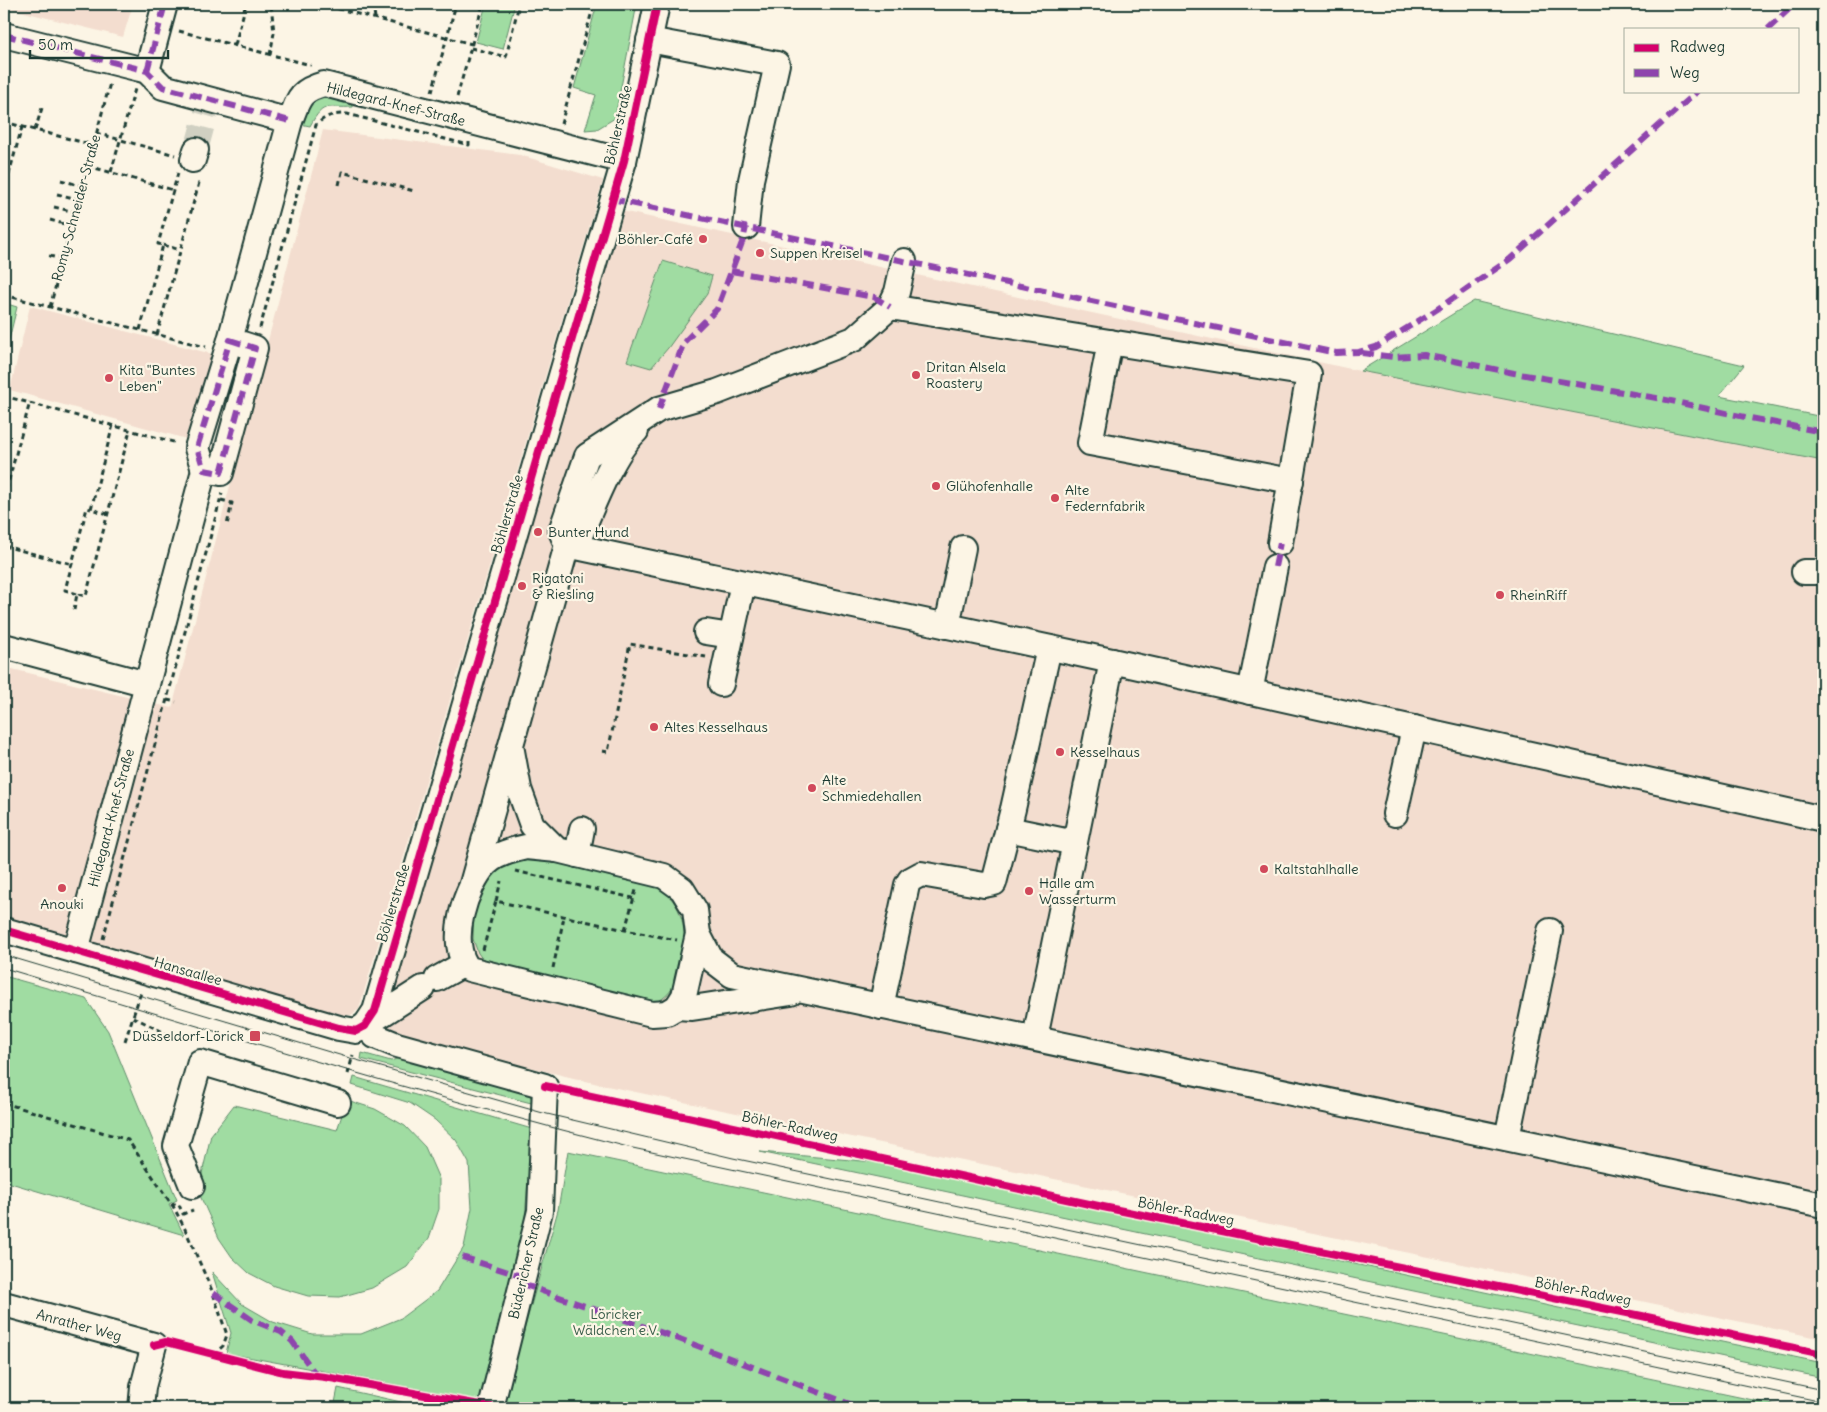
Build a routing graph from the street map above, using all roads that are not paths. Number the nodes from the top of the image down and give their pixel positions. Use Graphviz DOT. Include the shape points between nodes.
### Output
graph roads {
  1 [pos="657,4"];
  2 [pos="162,14"];
  3 [pos="4,35"];
  4 [pos="649,40"];
  5 [pos="143,70"];
  6 [pos="290,121"];
  7 [pos="624,161"];
  8 [pos="746,227"];
  9 [pos="904,261"];
  10 [pos="890,307"];
  11 [pos="1110,342"];
  12 [pos="225,353"];
  13 [pos="207,464"];
  14 [pos="1291,481"];
  15 [pos="1280,543"];
  16 [pos="571,546"];
  17 [pos="963,548"];
  18 [pos="1275,567"];
  19 [pos="743,583"];
  20 [pos="947,626"];
  21 [pos="706,632"];
  22 [pos="731,636"];
  23 [pos="4,646"];
  24 [pos="1049,648"];
  25 [pos="1112,661"];
  26 [pos="147,684"];
  27 [pos="721,684"];
  28 [pos="1250,692"];
  29 [pos="1414,728"];
  30 [pos="512,742"];
  31 [pos="1394,814"];
  32 [pos="1823,819"];
  33 [pos="1008,829"];
  34 [pos="582,830"];
  35 [pos="1075,843"];
  36 [pos="567,853"];
  37 [pos="472,884"];
  38 [pos="4,930"];
  39 [pos="1550,931"];
  40 [pos="698,934"];
  41 [pos="76,951"];
  42 [pos="467,966"];
  43 [pos="805,991"];
  44 [pos="677,1006"];
  45 [pos="881,1007"];
  46 [pos="365,1026"];
  47 [pos="1035,1038"];
  48 [pos="338,1103"];
  49 [pos="1507,1138"];
  50 [pos="192,1186"];
  51 [pos="1823,1205"];
  52 [pos="4,1304"];
  53 [pos="140,1408"];
  54 [pos="491,1408"];
  1 -- 4 [label="street, Böhlerstraße"];
  2 -- 5 [label="street"];
  3 -- 5 [label="street"];
  4 -- 7 [label="street, Böhlerstraße"];
  4 -- 8 [label="street" via="777,64 751,180"];
  5 -- 6 [label="street" via="163,87 208,106"];
  6 -- 7 [label="street, Hildegard-Knef-Straße" via="299,98 310,88 324,84"];
  6 -- 12 [label="street, Hildegard-Knef-Straße"];
  7 -- 46 [label="street, Böhlerstraße" via="374,1011"];
  9 -- 10 [label="street"];
  10 -- 11 [label="street"];
  10 -- 16 [label="street" via="854,339 717,392 659,409 627,439"];
  11 -- 14 [label="street" via="1090,443"];
  11 -- 14 [label="street" via="1309,374"];
  12 -- 13 [label="street, Hildegard-Knef-Straße"];
  12 -- 13 [label="street, Hildegard-Knef-Straße" via="255,348"];
  13 -- 26 [label="street, Hildegard-Knef-Straße"];
  14 -- 15 [label="street"];
  16 -- 19 [label="street"];
  16 -- 30 [label="street"];
  17 -- 20 [label="street"];
  18 -- 28 [label="street"];
  19 -- 20 [label="street"];
  19 -- 22 [label="street"];
  20 -- 24 [label="street"];
  21 -- 22 [label="street"];
  22 -- 27 [label="street"];
  23 -- 26 [label="street"];
  24 -- 25 [label="street"];
  24 -- 33 [label="street"];
  25 -- 28 [label="street"];
  25 -- 35 [label="street"];
  26 -- 41 [label="street, Hildegard-Knef-Straße"];
  28 -- 29 [label="street"];
  29 -- 31 [label="street"];
  29 -- 32 [label="street"];
  30 -- 36 [label="street" via="519,789 532,825"];
  30 -- 37 [label="street"];
  33 -- 35 [label="street"];
  33 -- 45 [label="street" via="994,883 922,874 910,880"];
  34 -- 36 [label="street"];
  35 -- 47 [label="street"];
  36 -- 37 [label="street" via="526,847 506,852 487,863"];
  36 -- 40 [label="street" via="664,876 682,889 695,910"];
  37 -- 42 [label="street" via="461,919 459,938 460,951"];
  38 -- 41 [label="street, Hansaallee"];
  39 -- 49 [label="street"];
  40 -- 43 [label="street" via="711,959 732,975"];
  40 -- 44 [label="street" via="684,996"];
  41 -- 46 [label="street, Hansaallee" via="339,1028 356,1031"];
  42 -- 44 [label="street" via="652,1014 667,1013"];
  42 -- 46 [label="street" via="430,984"];
  43 -- 44 [label="street" via="692,1008"];
  43 -- 45 [label="street"];
  45 -- 47 [label="street"];
  46 -- 54 [label="street, Büdericher Straße" via="375,1036 397,1045 545,1086 540,1211"];
  47 -- 49 [label="street"];
  48 -- 50 [label="street" via="200,1062 176,1146"];
  49 -- 51 [label="street"];
  52 -- 53 [label="street, Anrather Weg" via="154,1345"];
}
